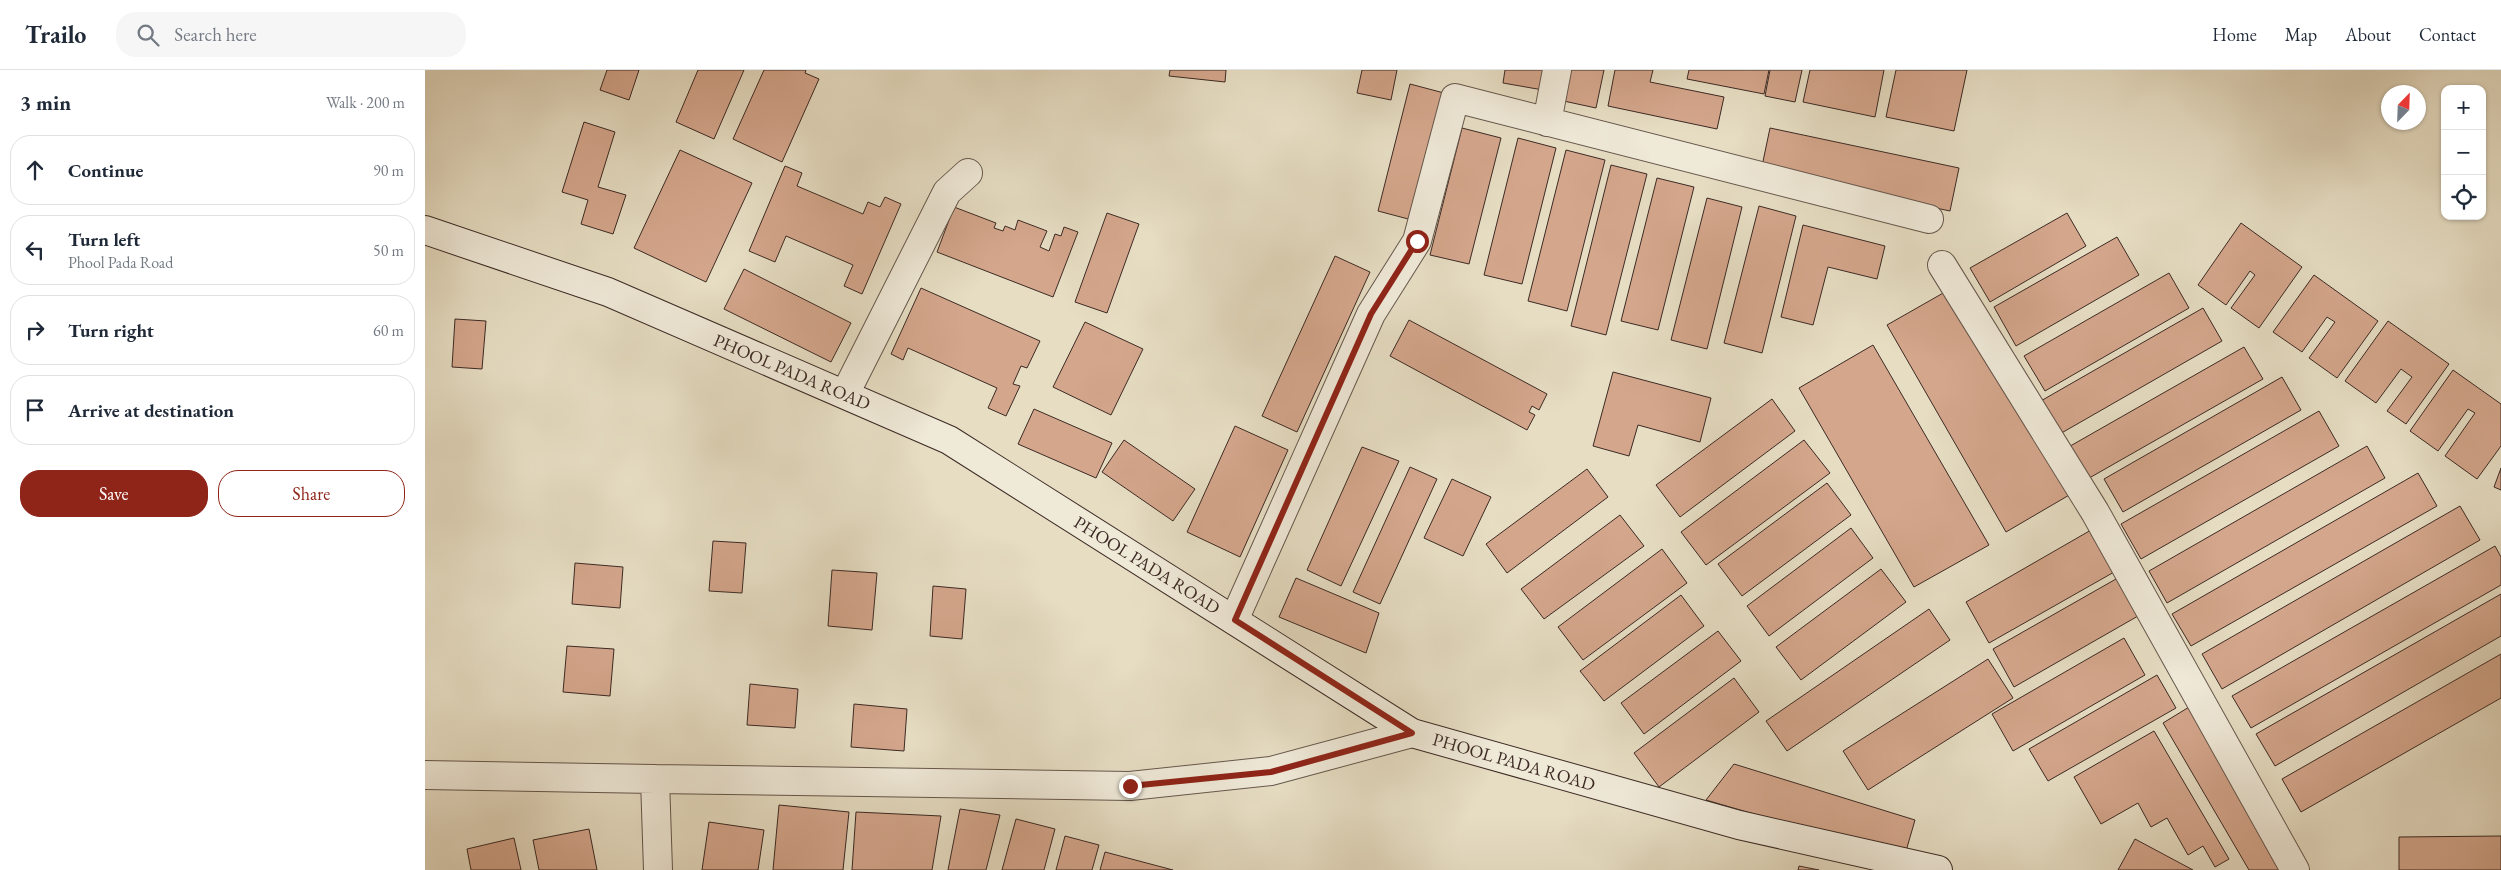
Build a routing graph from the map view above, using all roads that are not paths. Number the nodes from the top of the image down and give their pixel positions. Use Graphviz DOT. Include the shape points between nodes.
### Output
graph roads {
  1 [pos="1557,70"];
  2 [pos="1547,122"];
  3 [pos="968,173"];
  4 [pos="1929,219"];
  5 [pos="425,230"];
  6 [pos="1942,265"];
  7 [pos="845,394"];
  8 [pos="1235,620"];
  9 [pos="1412,733"];
  10 [pos="425,776"];
  11 [pos="655,779"];
  12 [pos="657,870"];
  13 [pos="1938,870"];
  14 [pos="2295,870"];
  1 -- 2 [label="street"];
  2 -- 4 [label="street"];
  2 -- 8 [label="street" via="1455,98 1417,241 1371,314"];
  3 -- 7 [label="street" via="947,192"];
  5 -- 7 [label="street, PHOOL PADA ROAD" via="608,292"];
  6 -- 14 [label="street" via="2095,512"];
  7 -- 8 [label="street, PHOOL PADA ROAD" via="949,440"];
  8 -- 9 [label="street, PHOOL PADA ROAD"];
  9 -- 11 [label="street" via="1271,772 1130,786"];
  9 -- 13 [label="street, PHOOL PADA ROAD" via="1739,825"];
  10 -- 11 [label="street"];
  11 -- 12 [label="street"];
}
